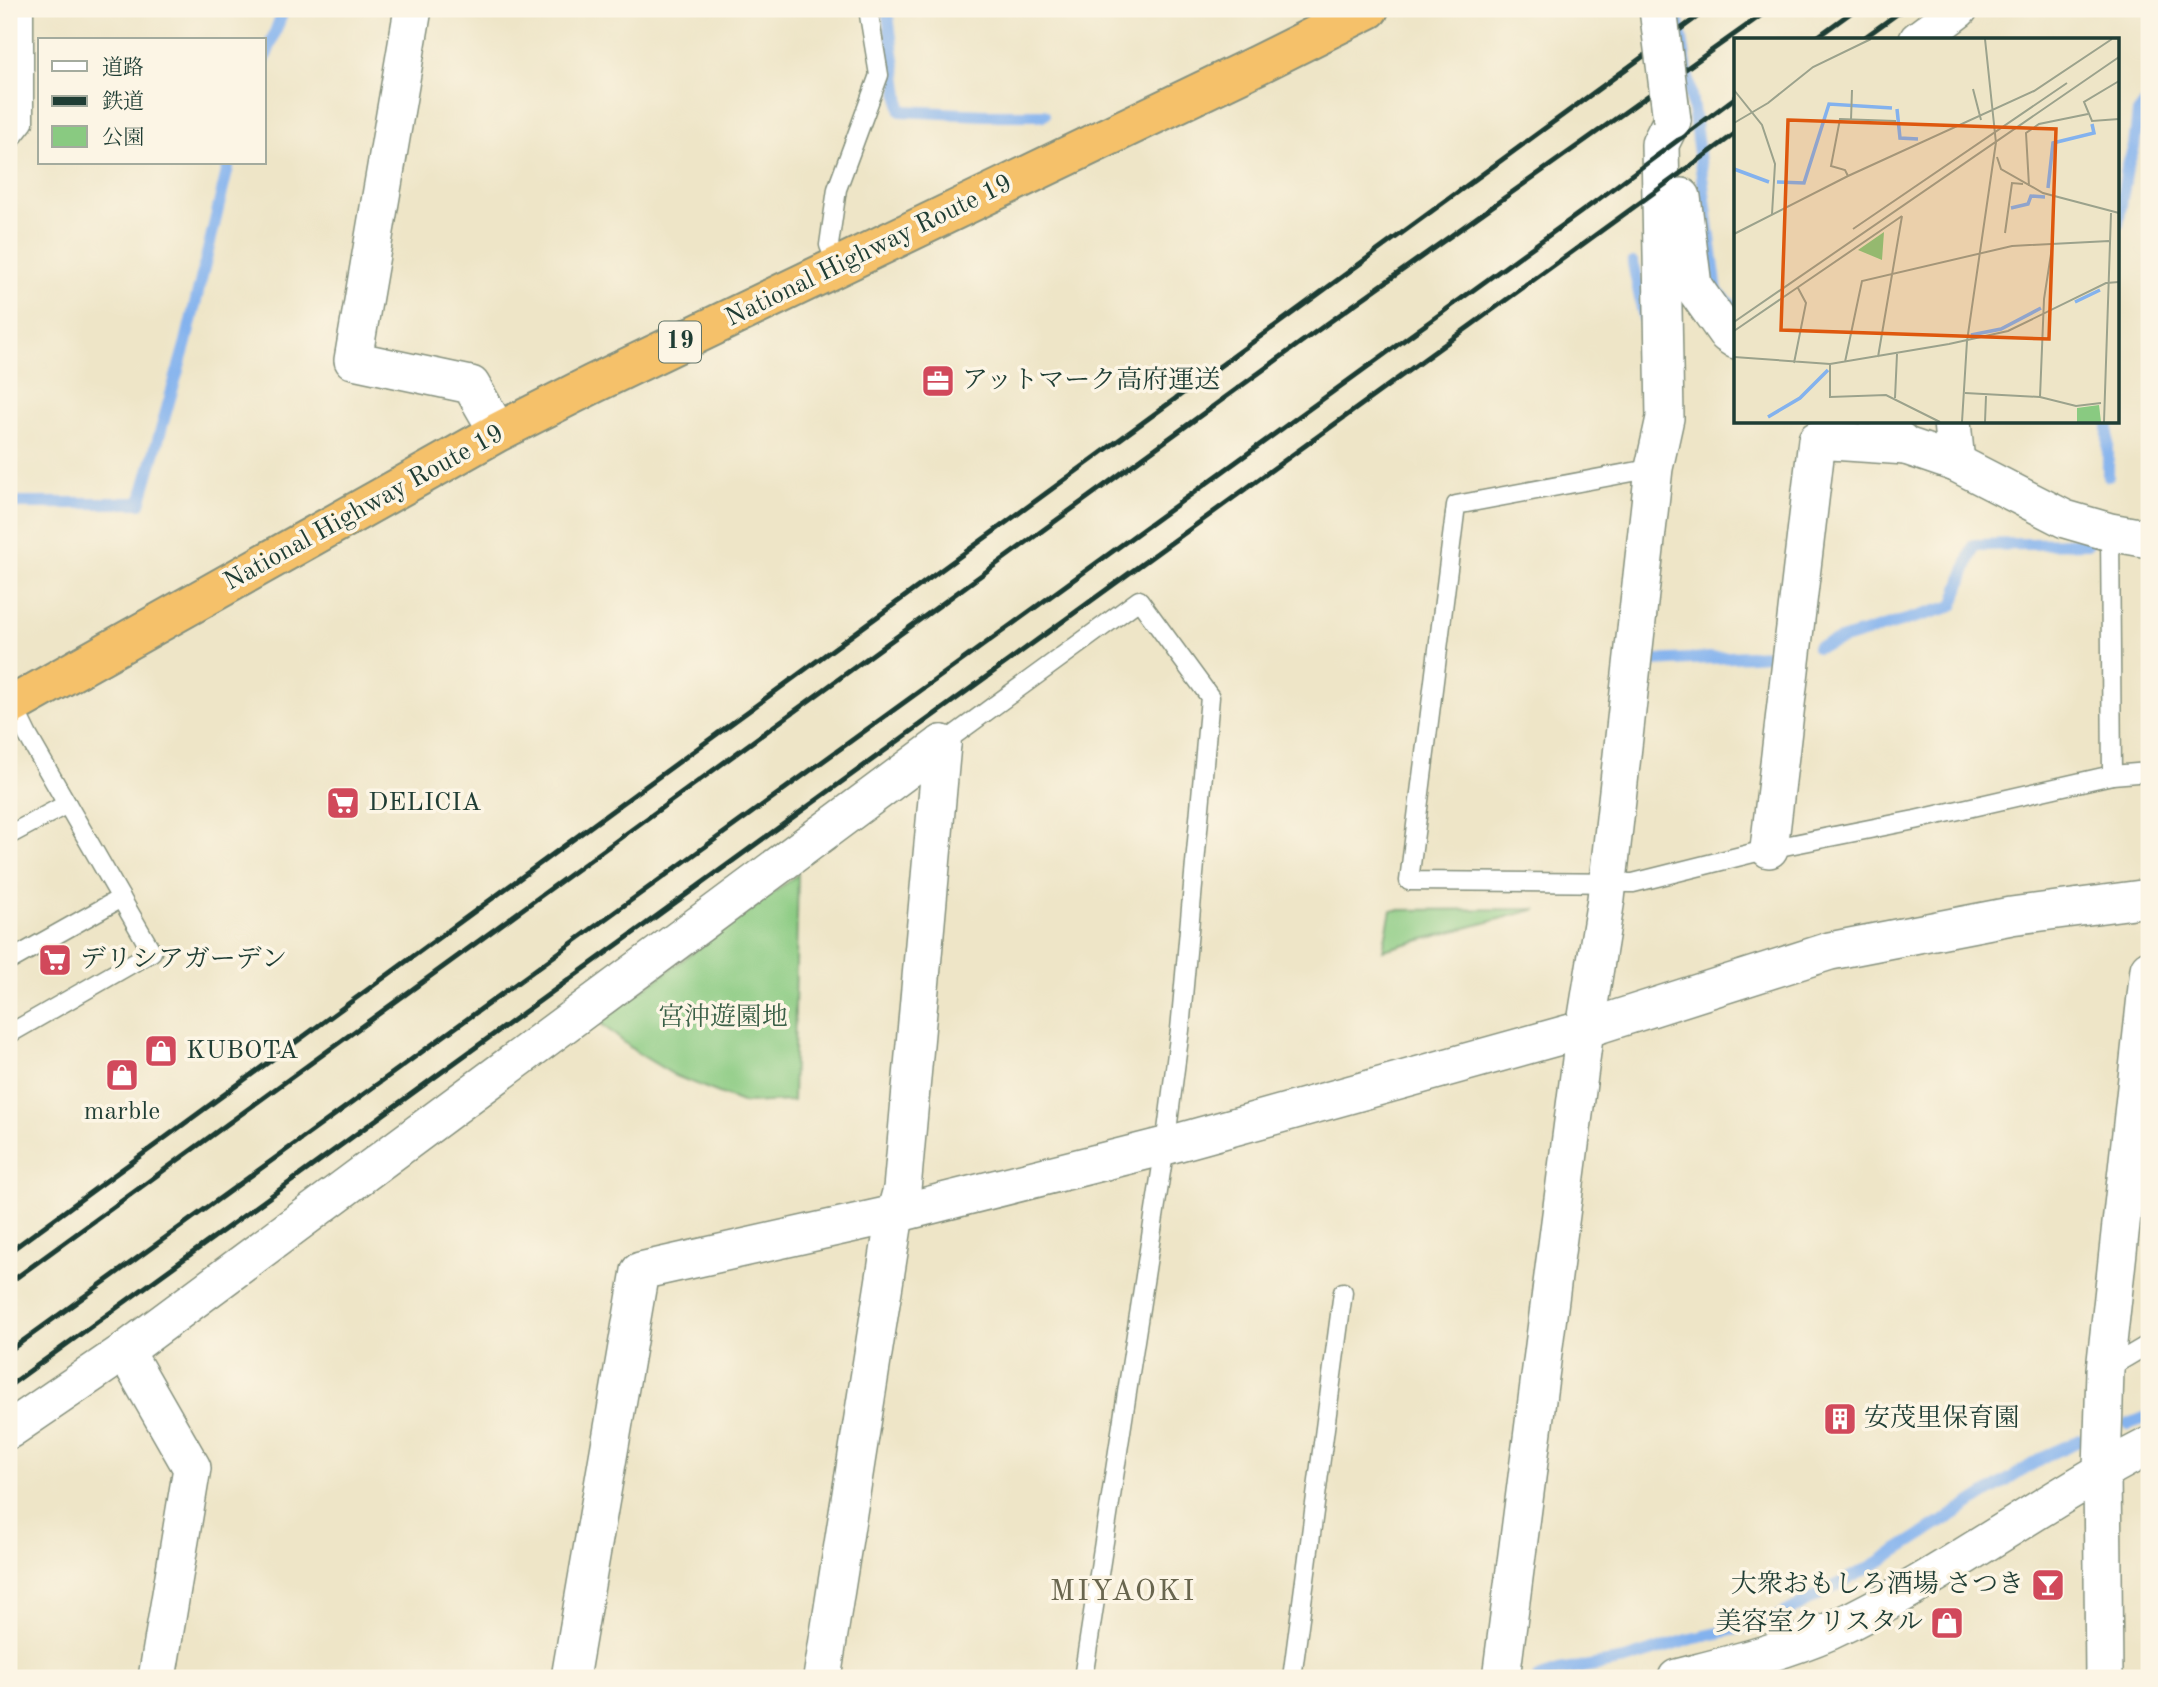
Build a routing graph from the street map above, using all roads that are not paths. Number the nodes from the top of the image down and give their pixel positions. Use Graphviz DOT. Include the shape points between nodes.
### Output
graph roads {
  1 [pos="24,9"];
  2 [pos="412,9"];
  3 [pos="868,9"];
  4 [pos="1369,9"];
  5 [pos="1658,9"];
  6 [pos="1959,9"];
  7 [pos="1921,38"];
  8 [pos="1672,120"];
  9 [pos="9,142"];
  10 [pos="836,266"];
  11 [pos="1734,339"];
  12 [pos="1879,424"];
  13 [pos="1952,424"];
  14 [pos="498,432"];
  15 [pos="1906,446"];
  16 [pos="1956,463"];
  17 [pos="1654,468"];
  18 [pos="2110,532"];
  19 [pos="2149,539"];
  20 [pos="11,706"];
  21 [pos="943,744"];
  22 [pos="2149,772"];
  23 [pos="2112,775"];
  24 [pos="67,804"];
  25 [pos="9,835"];
  26 [pos="1769,849"];
  27 [pos="1607,884"];
  28 [pos="121,898"];
  29 [pos="2149,898"];
  30 [pos="9,961"];
  31 [pos="2149,969"];
  32 [pos="1585,1029"];
  33 [pos="9,1034"];
  34 [pos="1165,1146"];
  35 [pos="895,1214"];
  36 [pos="1343,1292"];
  37 [pos="2149,1344"];
  38 [pos="125,1351"];
  39 [pos="2105,1370"];
  40 [pos="9,1430"];
  41 [pos="2149,1446"];
  42 [pos="2102,1470"];
  43 [pos="1742,1670"];
  44 [pos="157,1678"];
  45 [pos="570,1678"];
  46 [pos="822,1678"];
  47 [pos="1083,1678"];
  48 [pos="1292,1678"];
  49 [pos="1501,1678"];
  50 [pos="1676,1678"];
  51 [pos="2104,1678"];
  1 -- 9 [label="lane" via="24,123"];
  2 -- 14 [label="street" via="353,360 471,385"];
  3 -- 10 [label="lane" via="879,75 837,189 829,245"];
  4 -- 10 [label="highway, National Highway Route 19 / 19"];
  5 -- 8 [label="street, bridge"];
  6 -- 7 [label="street"];
  8 -- 11 [label="street" via="1693,286"];
  8 -- 17 [label="street" via="1660,144 1665,418"];
  10 -- 14 [label="highway, National Highway Route 19 / 19"];
  12 -- 15 [label="street"];
  13 -- 16 [label="street"];
  14 -- 20 [label="highway, National Highway Route 19 / 19"];
  15 -- 16 [label="street"];
  15 -- 26 [label="street" via="1817,440"];
  16 -- 18 [label="street" via="2065,519"];
  17 -- 27 [label="street"];
  17 -- 27 [label="lane" via="1456,505 1409,881"];
  18 -- 19 [label="street"];
  18 -- 23 [label="lane"];
  20 -- 24 [label="lane"];
  21 -- 34 [label="lane" via="1139,600 1210,697"];
  21 -- 35 [label="street" via="902,1189"];
  21 -- 38 [label="street"];
  22 -- 23 [label="lane"];
  23 -- 26 [label="lane"];
  24 -- 25 [label="lane"];
  24 -- 28 [label="lane"];
  26 -- 27 [label="lane" via="1633,883"];
  27 -- 32 [label="street"];
  28 -- 30 [label="lane"];
  28 -- 33 [label="lane" via="152,952"];
  29 -- 32 [label="street" via="2011,916 1830,951"];
  31 -- 39 [label="street"];
  32 -- 34 [label="street"];
  32 -- 49 [label="street"];
  34 -- 35 [label="street"];
  34 -- 47 [label="lane"];
  35 -- 45 [label="street" via="640,1271"];
  35 -- 46 [label="street"];
  36 -- 48 [label="lane"];
  37 -- 39 [label="lane"];
  38 -- 40 [label="street"];
  38 -- 44 [label="street" via="192,1468"];
  39 -- 42 [label="street"];
  41 -- 42 [label="street"];
  42 -- 43 [label="street" via="1887,1602"];
  42 -- 51 [label="street"];
  43 -- 50 [label="street"];
}
